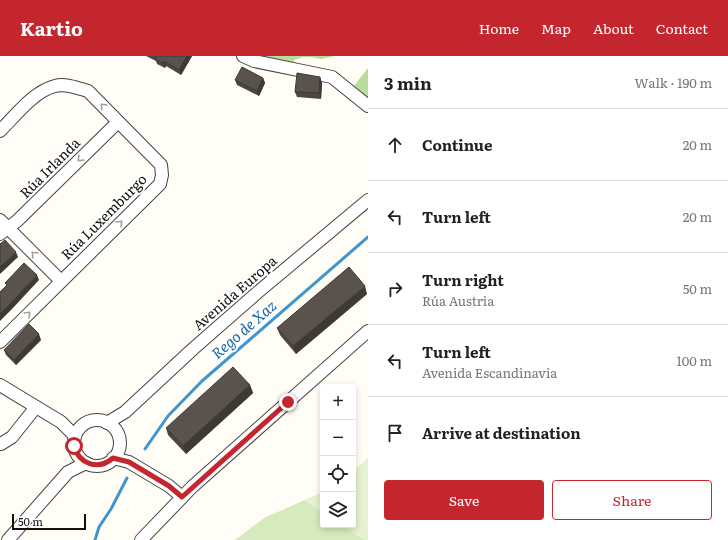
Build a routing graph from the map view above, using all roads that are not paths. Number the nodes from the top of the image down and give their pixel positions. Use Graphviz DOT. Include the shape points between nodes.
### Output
graph roads {
  1 [pos="243,56"];
  2 [pos="368,106"];
  3 [pos="118,122"];
  4 [pos="0,131"];
  5 [pos="368,200"];
  6 [pos="3,227"];
  7 [pos="61,281"];
  8 [pos="368,331"];
  9 [pos="0,342"];
  10 [pos="0,385"];
  11 [pos="36,407"];
  12 [pos="111,426"];
  13 [pos="78,432"];
  14 [pos="1,444"];
  15 [pos="116,453"];
  16 [pos="77,454"];
  17 [pos="86,463"];
  18 [pos="68,472"];
  19 [pos="182,497"];
  20 [pos="8,540"];
  21 [pos="141,540"];
  1 -- 2 [label="street" via="254,61 332,77"];
  3 -- 4 [label="street, Rúa Luxemburgo, one-way" via="88,91 55,86 37,94"];
  3 -- 6 [label="street, Rúa Irlanda, one-way" via="17,221"];
  7 -- 3 [label="street, Rúa Luxemburgo, one-way" via="160,184 161,165"];
  5 -- 12 [label="street, Avenida Europa" via="246,302"];
  7 -- 6 [label="street, Rúa Luxemburgo, one-way"];
  9 -- 7 [label="street, Rúa Luxemburgo, one-way"];
  8 -- 19 [label="street"];
  10 -- 11 [label="street"];
  11 -- 13 [label="street"];
  11 -- 14 [label="street" via="12,436"];
  12 -- 13 [label="street" via="96,420 87,422"];
  12 -- 15 [label="street" via="119,438"];
  13 -- 16 [label="street" via="74,446"];
  15 -- 17 [label="street" via="100,465"];
  15 -- 19 [label="street"];
  16 -- 17 [label="street"];
  16 -- 18 [label="street"];
  17 -- 18 [label="street"];
  18 -- 20 [label="street"];
  19 -- 21 [label="street"];
}
